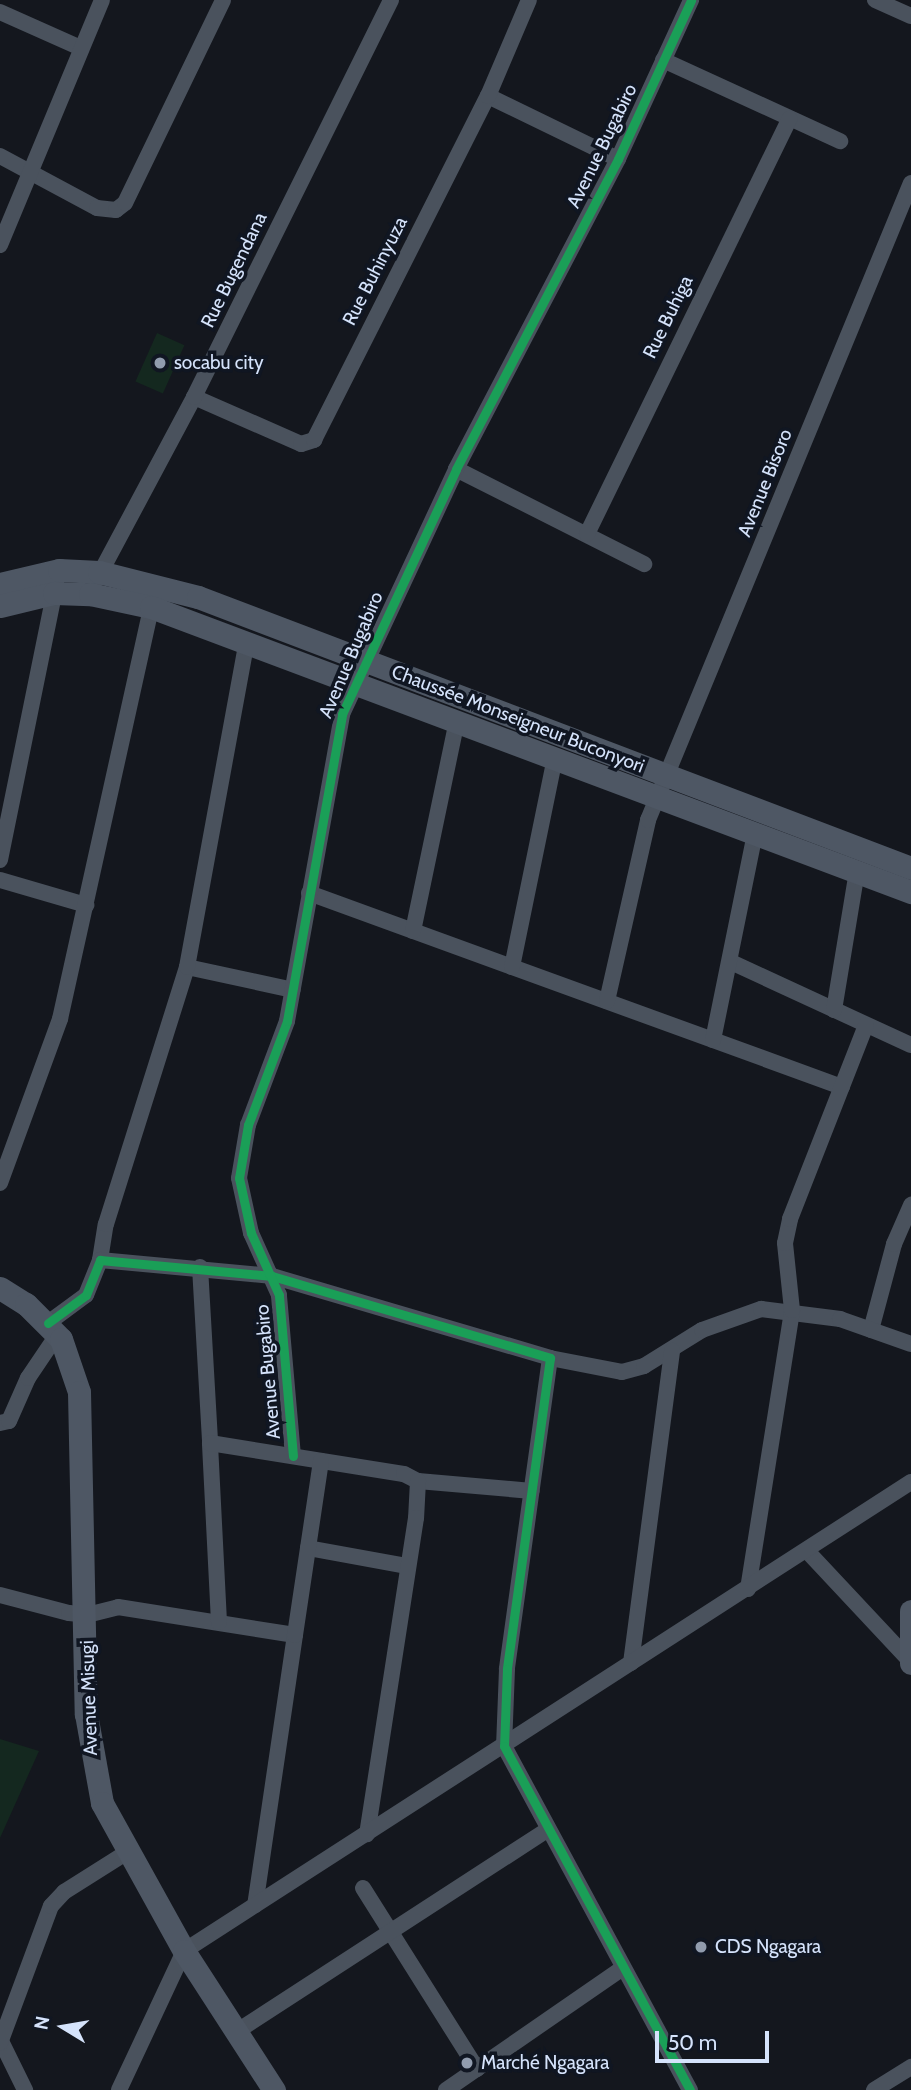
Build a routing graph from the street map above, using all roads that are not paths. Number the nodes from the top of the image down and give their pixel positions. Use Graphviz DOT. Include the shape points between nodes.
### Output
graph roads {
  1 [pos="102,0"];
  2 [pos="223,0"];
  3 [pos="391,0"];
  4 [pos="691,0"];
  5 [pos="874,0"];
  6 [pos="529,1"];
  7 [pos="0,12"];
  8 [pos="911,16"];
  9 [pos="81,48"];
  10 [pos="663,60"];
  11 [pos="488,96"];
  12 [pos="789,119"];
  13 [pos="840,141"];
  14 [pos="0,156"];
  15 [pos="618,159"];
  16 [pos="31,174"];
  17 [pos="911,183"];
  18 [pos="0,245"];
  19 [pos="194,397"];
  20 [pos="456,469"];
  21 [pos="587,534"];
  22 [pos="644,564"];
  23 [pos="60,570"];
  24 [pos="99,572"];
  25 [pos="0,584"];
  26 [pos="54,593"];
  27 [pos="90,594"];
  28 [pos="0,606"];
  29 [pos="151,607"];
  30 [pos="247,640"];
  31 [pos="359,670"];
  32 [pos="457,720"];
  33 [pos="555,758"];
  34 [pos="667,775"];
  35 [pos="657,798"];
  36 [pos="755,834"];
  37 [pos="0,860"];
  38 [pos="911,868"];
  39 [pos="857,871"];
  40 [pos="0,880"];
  41 [pos="911,891"];
  42 [pos="309,893"];
  43 [pos="86,905"];
  44 [pos="413,931"];
  45 [pos="732,962"];
  46 [pos="187,967"];
  47 [pos="512,967"];
  48 [pos="293,990"];
  49 [pos="607,1001"];
  50 [pos="834,1010"];
  51 [pos="866,1025"];
  52 [pos="713,1040"];
  53 [pos="911,1045"];
  54 [pos="842,1087"];
  55 [pos="0,1183"];
  56 [pos="911,1205"];
  57 [pos="100,1260"];
  58 [pos="200,1267"];
  59 [pos="272,1276"];
  60 [pos="0,1288"];
  61 [pos="792,1310"];
  62 [pos="52,1329"];
  63 [pos="871,1330"];
  64 [pos="911,1344"];
  65 [pos="672,1351"];
  66 [pos="550,1358"];
  67 [pos="0,1423"];
  68 [pos="210,1443"];
  69 [pos="293,1456"];
  70 [pos="321,1461"];
  71 [pos="418,1481"];
  72 [pos="911,1482"];
  73 [pos="532,1491"];
  74 [pos="308,1548"];
  75 [pos="808,1552"];
  76 [pos="408,1566"];
  77 [pos="748,1589"];
  78 [pos="0,1595"];
  79 [pos="911,1611"];
  80 [pos="87,1615"];
  81 [pos="219,1622"];
  82 [pos="295,1636"];
  83 [pos="910,1662"];
  84 [pos="631,1663"];
  85 [pos="503,1746"];
  86 [pos="548,1829"];
  87 [pos="367,1834"];
  88 [pos="126,1853"];
  89 [pos="363,1888"];
  90 [pos="255,1905"];
  91 [pos="390,1932"];
  92 [pos="184,1951"];
  93 [pos="623,1968"];
  94 [pos="236,2032"];
  95 [pos="0,2042"];
  96 [pos="911,2067"];
  97 [pos="477,2069"];
  98 [pos="264,2084"];
  99 [pos="25,2090"];
  100 [pos="119,2090"];
  101 [pos="446,2090"];
  102 [pos="690,2090"];
  103 [pos="874,2090"];
  1 -- 9 [label="street"];
  2 -- 16 [label="street" via="125,203 106,211"];
  3 -- 19 [label="street, Rue Bugendana"];
  4 -- 10 [label="street, Avenue Bugabiro"];
  5 -- 8 [label="street"];
  6 -- 11 [label="street, Rue Buhinyuza"];
  7 -- 9 [label="street"];
  9 -- 16 [label="street"];
  10 -- 12 [label="street"];
  10 -- 15 [label="street, Avenue Bugabiro"];
  11 -- 15 [label="street"];
  11 -- 19 [label="street, Rue Buhinyuza" via="309,445"];
  12 -- 13 [label="street"];
  12 -- 21 [label="street, Rue Buhiga"];
  14 -- 16 [label="street"];
  15 -- 20 [label="street, Avenue Bugabiro"];
  16 -- 18 [label="street"];
  17 -- 34 [label="street, Avenue Bisoro"];
  19 -- 24 [label="street, Rue Bugendana"];
  20 -- 21 [label="street"];
  20 -- 31 [label="street, Avenue Bugabiro"];
  21 -- 22 [label="street"];
  23 -- 24 [label="street, Chaussée Monseigneur Buconyori"];
  23 -- 25 [label="street, Chaussée Monseigneur Buconyori"];
  23 -- 26 [label="street"];
  24 -- 27 [label="street, Rue Bugendana"];
  24 -- 31 [label="street, Chaussée Monseigneur Buconyori" via="198,597"];
  26 -- 27 [label="street, Chaussée Monseigneur Buconyori"];
  26 -- 28 [label="street, Chaussée Monseigneur Buconyori"];
  26 -- 37 [label="street"];
  27 -- 29 [label="street, Chaussée Monseigneur Buconyori"];
  29 -- 30 [label="street, Chaussée Monseigneur Buconyori"];
  29 -- 43 [label="street"];
  30 -- 31 [label="street, Chaussée Monseigneur Buconyori"];
  30 -- 46 [label="street"];
  31 -- 32 [label="street, Chaussée Monseigneur Buconyori"];
  31 -- 34 [label="street, Chaussée Monseigneur Buconyori"];
  31 -- 42 [label="street, Avenue Bugabiro" via="335,743"];
  32 -- 33 [label="street, Chaussée Monseigneur Buconyori"];
  32 -- 44 [label="street"];
  33 -- 35 [label="street, Chaussée Monseigneur Buconyori"];
  33 -- 47 [label="street"];
  34 -- 35 [label="street, Avenue Bisoro"];
  34 -- 38 [label="street, Chaussée Monseigneur Buconyori"];
  35 -- 36 [label="street, Chaussée Monseigneur Buconyori"];
  35 -- 49 [label="street, Avenue Bisoro" via="638,852"];
  36 -- 39 [label="street, Chaussée Monseigneur Buconyori"];
  36 -- 45 [label="street"];
  39 -- 41 [label="street, Chaussée Monseigneur Buconyori"];
  39 -- 50 [label="street"];
  40 -- 43 [label="street"];
  42 -- 44 [label="street"];
  42 -- 48 [label="street, Avenue Bugabiro"];
  43 -- 55 [label="street" via="60,1019"];
  44 -- 47 [label="street"];
  45 -- 50 [label="street"];
  45 -- 52 [label="street"];
  46 -- 48 [label="street"];
  46 -- 57 [label="street" via="106,1224"];
  47 -- 49 [label="street"];
  48 -- 59 [label="street, Avenue Bugabiro" via="276,1054 248,1125 239,1178 251,1233"];
  49 -- 52 [label="street"];
  50 -- 51 [label="street"];
  51 -- 53 [label="street"];
  51 -- 54 [label="street"];
  52 -- 54 [label="street"];
  54 -- 61 [label="street" via="790,1219 785,1243"];
  56 -- 63 [label="street" via="894,1244"];
  57 -- 58 [label="street"];
  57 -- 62 [label="street" via="86,1295"];
  58 -- 59 [label="street"];
  58 -- 68 [label="street"];
  59 -- 66 [label="street"];
  59 -- 69 [label="street, Avenue Bugabiro" via="282,1315"];
  60 -- 62 [label="street"];
  61 -- 63 [label="street"];
  61 -- 65 [label="street" via="761,1309 737,1316 702,1330"];
  61 -- 77 [label="street"];
  62 -- 67 [label="street" via="9,1421"];
  62 -- 80 [label="street, Avenue Misugi" via="79,1392"];
  63 -- 64 [label="street"];
  65 -- 66 [label="street" via="622,1372"];
  65 -- 84 [label="street"];
  66 -- 73 [label="street"];
  68 -- 69 [label="street"];
  68 -- 81 [label="street"];
  69 -- 70 [label="street"];
  70 -- 71 [label="street" via="404,1474"];
  70 -- 74 [label="street"];
  71 -- 73 [label="street"];
  71 -- 76 [label="street"];
  72 -- 75 [label="street"];
  73 -- 85 [label="street" via="507,1670"];
  74 -- 76 [label="street"];
  74 -- 82 [label="street"];
  75 -- 77 [label="street"];
  75 -- 83 [label="street"];
  76 -- 87 [label="street"];
  77 -- 84 [label="street"];
  78 -- 80 [label="street"];
  79 -- 83 [label="street"];
  80 -- 81 [label="street" via="118,1607"];
  80 -- 88 [label="street, Avenue Misugi" via="86,1714 92,1765 102,1803"];
  81 -- 82 [label="street"];
  82 -- 90 [label="street"];
  84 -- 85 [label="street"];
  85 -- 86 [label="street"];
  85 -- 87 [label="street"];
  86 -- 91 [label="street"];
  86 -- 93 [label="street"];
  87 -- 90 [label="street"];
  88 -- 92 [label="street, Avenue Misugi"];
  88 -- 95 [label="street" via="64,1892 51,1906"];
  89 -- 91 [label="street"];
  90 -- 92 [label="street"];
  91 -- 94 [label="street"];
  91 -- 97 [label="street"];
  92 -- 94 [label="street, Avenue Misugi"];
  92 -- 100 [label="street"];
  93 -- 97 [label="street"];
  93 -- 102 [label="street"];
  94 -- 98 [label="street, Avenue Misugi"];
  95 -- 99 [label="street"];
  96 -- 103 [label="street"];
  97 -- 101 [label="street"];
}
